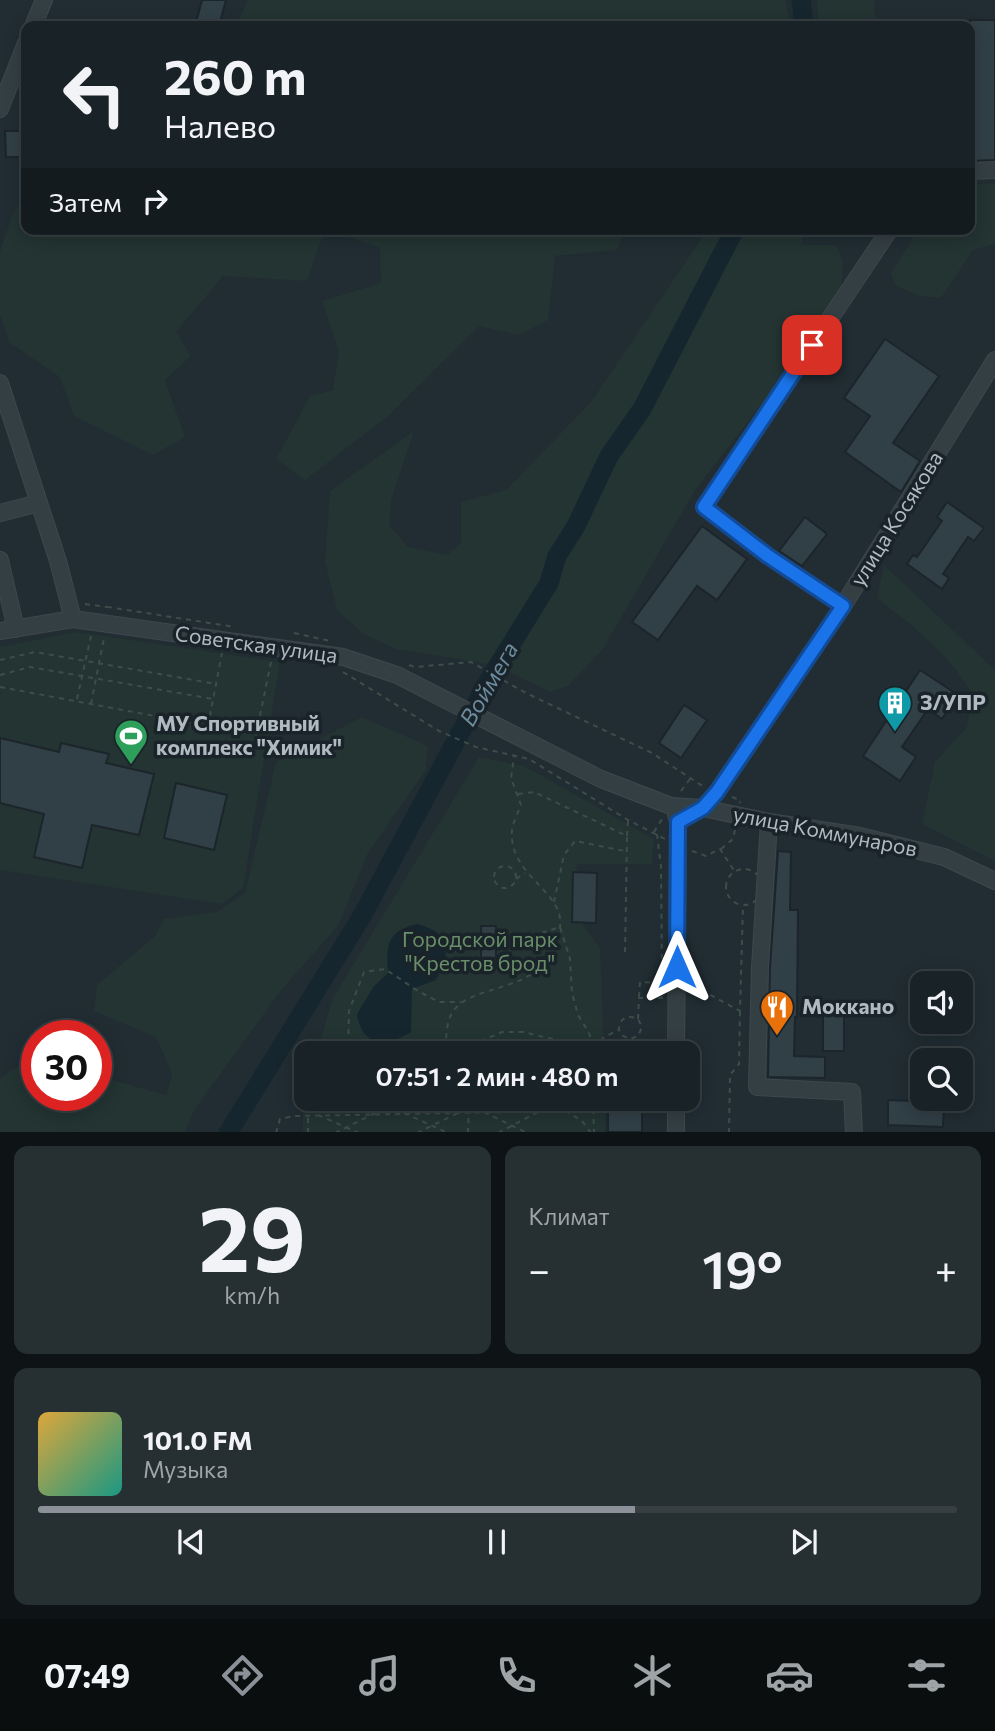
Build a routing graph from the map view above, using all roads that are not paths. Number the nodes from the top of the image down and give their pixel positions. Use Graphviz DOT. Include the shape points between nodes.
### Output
graph roads {
  1 [pos="44,0"];
  2 [pos="35,21"];
  3 [pos="21,56"];
  4 [pos="0,109"];
  5 [pos="995,170"];
  6 [pos="975,171"];
  7 [pos="886,235"];
  8 [pos="995,360"];
  9 [pos="0,383"];
  10 [pos="39,503"];
  11 [pos="0,513"];
  12 [pos="0,560"];
  13 [pos="843,606"];
  14 [pos="74,620"];
  15 [pos="8,630"];
  16 [pos="498,727"];
  17 [pos="671,806"];
  18 [pos="703,808"];
  19 [pos="678,822"];
  20 [pos="769,822"];
  21 [pos="995,881"];
  22 [pos="677,1041"];
  23 [pos="676,1111"];
  24 [pos="676,1132"];
  25 [pos="854,1132"];
  1 -- 2 [label="street"];
  3 -- 4 [label="street"];
  5 -- 6 [label="street"];
  7 -- 13 [label="street" via="704,507"];
  8 -- 13 [label="street, улица Косякова"];
  9 -- 10 [label="street"];
  10 -- 11 [label="street"];
  10 -- 14 [label="street"];
  12 -- 15 [label="street"];
  13 -- 18 [label="street, улица Косякова"];
  14 -- 15 [label="street, Советская улица"];
  14 -- 16 [label="street, Советская улица" via="344,657 397,675"];
  16 -- 17 [label="street, улица Коммунаров" via="601,779"];
  17 -- 18 [label="street, улица Коммунаров"];
  17 -- 19 [label="street"];
  18 -- 19 [label="street, улица Косякова"];
  18 -- 20 [label="street, улица Коммунаров"];
  19 -- 22 [label="street"];
  20 -- 21 [label="street, улица Коммунаров" via="860,836 944,857"];
  20 -- 25 [label="street" via="757,1087 852,1091"];
  23 -- 24 [label="street"];
}
